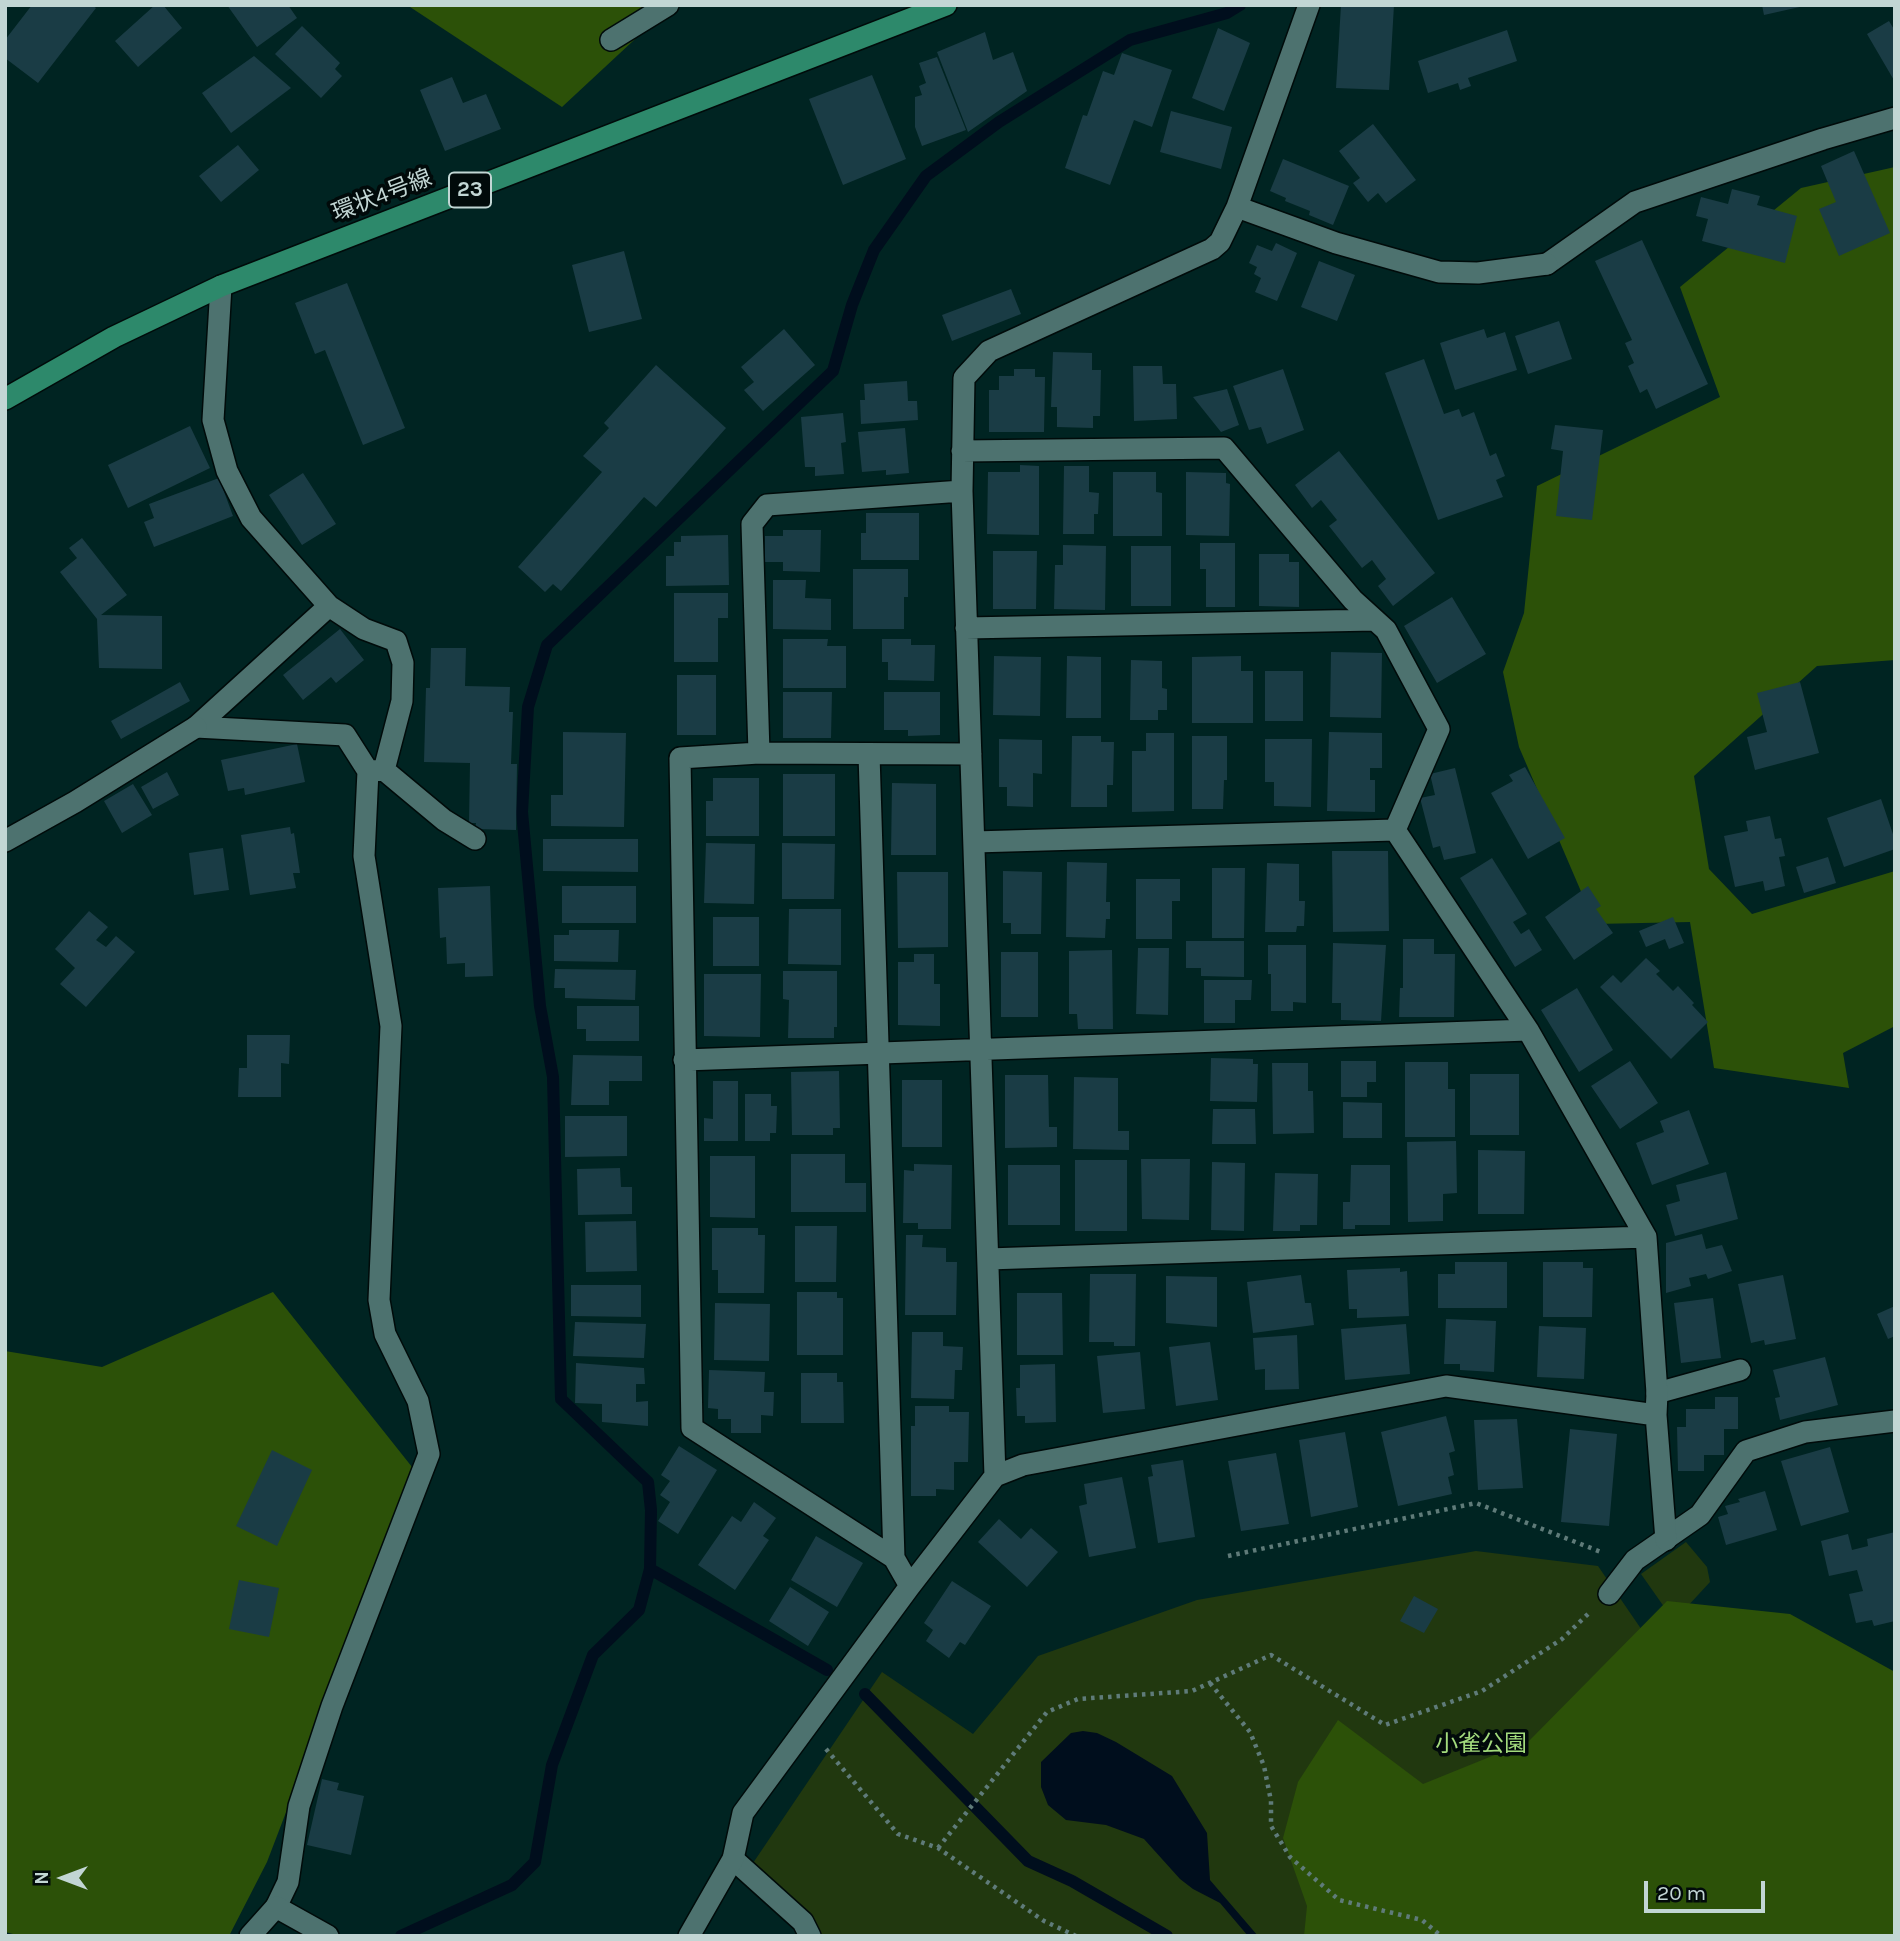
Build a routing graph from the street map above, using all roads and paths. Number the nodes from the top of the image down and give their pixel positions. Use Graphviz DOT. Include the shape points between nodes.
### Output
graph roads {
  1 [pos="668,5"];
  2 [pos="946,5"];
  3 [pos="1309,5"];
  4 [pos="611,40"];
  5 [pos="1895,118"];
  6 [pos="1237,206"];
  7 [pos="221,286"];
  8 [pos="5,399"];
  9 [pos="962,451"];
  10 [pos="962,491"];
  11 [pos="330,606"];
  12 [pos="1375,620"];
  13 [pos="967,628"];
  14 [pos="197,727"];
  15 [pos="759,753"];
  16 [pos="869,754"];
  17 [pos="971,754"];
  18 [pos="376,771"];
  19 [pos="1395,830"];
  20 [pos="475,839"];
  21 [pos="5,841"];
  22 [pos="974,842"];
  23 [pos="1528,1030"];
  24 [pos="981,1051"];
  25 [pos="878,1052"];
  26 [pos="684,1060"];
  27 [pos="1646,1237"];
  28 [pos="988,1259"];
  29 [pos="1740,1370"];
  30 [pos="1657,1404"];
  31 [pos="1895,1421"];
  32 [pos="995,1476"];
  33 [pos="1666,1540"];
  34 [pos="1228,1556"];
  35 [pos="894,1558"];
  36 [pos="1626,1571"];
  37 [pos="910,1586"];
  38 [pos="1609,1594"];
  39 [pos="1210,1683"];
  40 [pos="807,1726"];
  41 [pos="938,1848"];
  42 [pos="733,1859"];
  43 [pos="276,1907"];
  44 [pos="250,1936"];
  45 [pos="328,1936"];
  46 [pos="689,1936"];
  47 [pos="810,1936"];
  48 [pos="1076,1936"];
  49 [pos="1441,1936"];
  1 -- 4 [label="street"];
  2 -- 7 [label="main road, 環状4号線 / 23"];
  3 -- 6 [label="street"];
  5 -- 6 [label="street" via="1635,202 1547,264 1478,273 1439,272 1336,243"];
  6 -- 9 [label="street" via="1212,249 989,351 964,378"];
  7 -- 8 [label="main road, 環状4号線 / 23" via="114,337"];
  7 -- 11 [label="street" via="213,420 227,471 251,518"];
  9 -- 10 [label="street"];
  9 -- 12 [label="street" via="1224,448"];
  10 -- 13 [label="street"];
  10 -- 15 [label="street" via="767,505 752,524"];
  11 -- 14 [label="street"];
  11 -- 18 [label="street" via="364,629 396,641 403,663 402,701"];
  12 -- 13 [label="street"];
  12 -- 19 [label="street" via="1386,630 1439,729"];
  13 -- 17 [label="street"];
  14 -- 18 [label="street" via="345,735"];
  14 -- 21 [label="street"];
  15 -- 16 [label="street"];
  15 -- 26 [label="street" via="680,758"];
  16 -- 17 [label="street"];
  16 -- 25 [label="street"];
  17 -- 22 [label="street"];
  18 -- 20 [label="street"];
  18 -- 43 [label="street" via="364,856 391,1026 379,1300 385,1334 418,1401 429,1454 332,1706 299,1806 288,1882"];
  19 -- 22 [label="street"];
  19 -- 23 [label="street"];
  22 -- 24 [label="street"];
  23 -- 24 [label="street"];
  23 -- 27 [label="street"];
  24 -- 25 [label="street"];
  24 -- 28 [label="street"];
  25 -- 26 [label="street"];
  25 -- 35 [label="street"];
  26 -- 35 [label="street" via="692,1428"];
  27 -- 28 [label="street"];
  27 -- 30 [label="street"];
  28 -- 32 [label="street"];
  29 -- 30 [label="street"];
  30 -- 32 [label="street" via="1446,1386 1023,1465"];
  30 -- 33 [label="street"];
  31 -- 33 [label="street" via="1805,1432 1746,1451 1700,1515"];
  32 -- 37 [label="street"];
  33 -- 36 [label="street"];
  34 -- 36 [label="path" via="1476,1503 1612,1557"];
  35 -- 37 [label="street"];
  36 -- 38 [label="street"];
  37 -- 40 [label="street"];
  38 -- 39 [label="path" via="1562,1639 1482,1691 1385,1725 1270,1655"];
  39 -- 41 [label="path" via="1192,1691 1078,1699 1047,1712"];
  39 -- 49 [label="path" via="1250,1732 1264,1766 1271,1826 1290,1857 1339,1900 1422,1920"];
  40 -- 41 [label="path" via="898,1834"];
  40 -- 42 [label="street" via="743,1813"];
  41 -- 48 [label="path" via="1044,1921"];
  42 -- 46 [label="street"];
  42 -- 47 [label="street" via="803,1922"];
  43 -- 44 [label="street"];
  43 -- 45 [label="street"];
}
